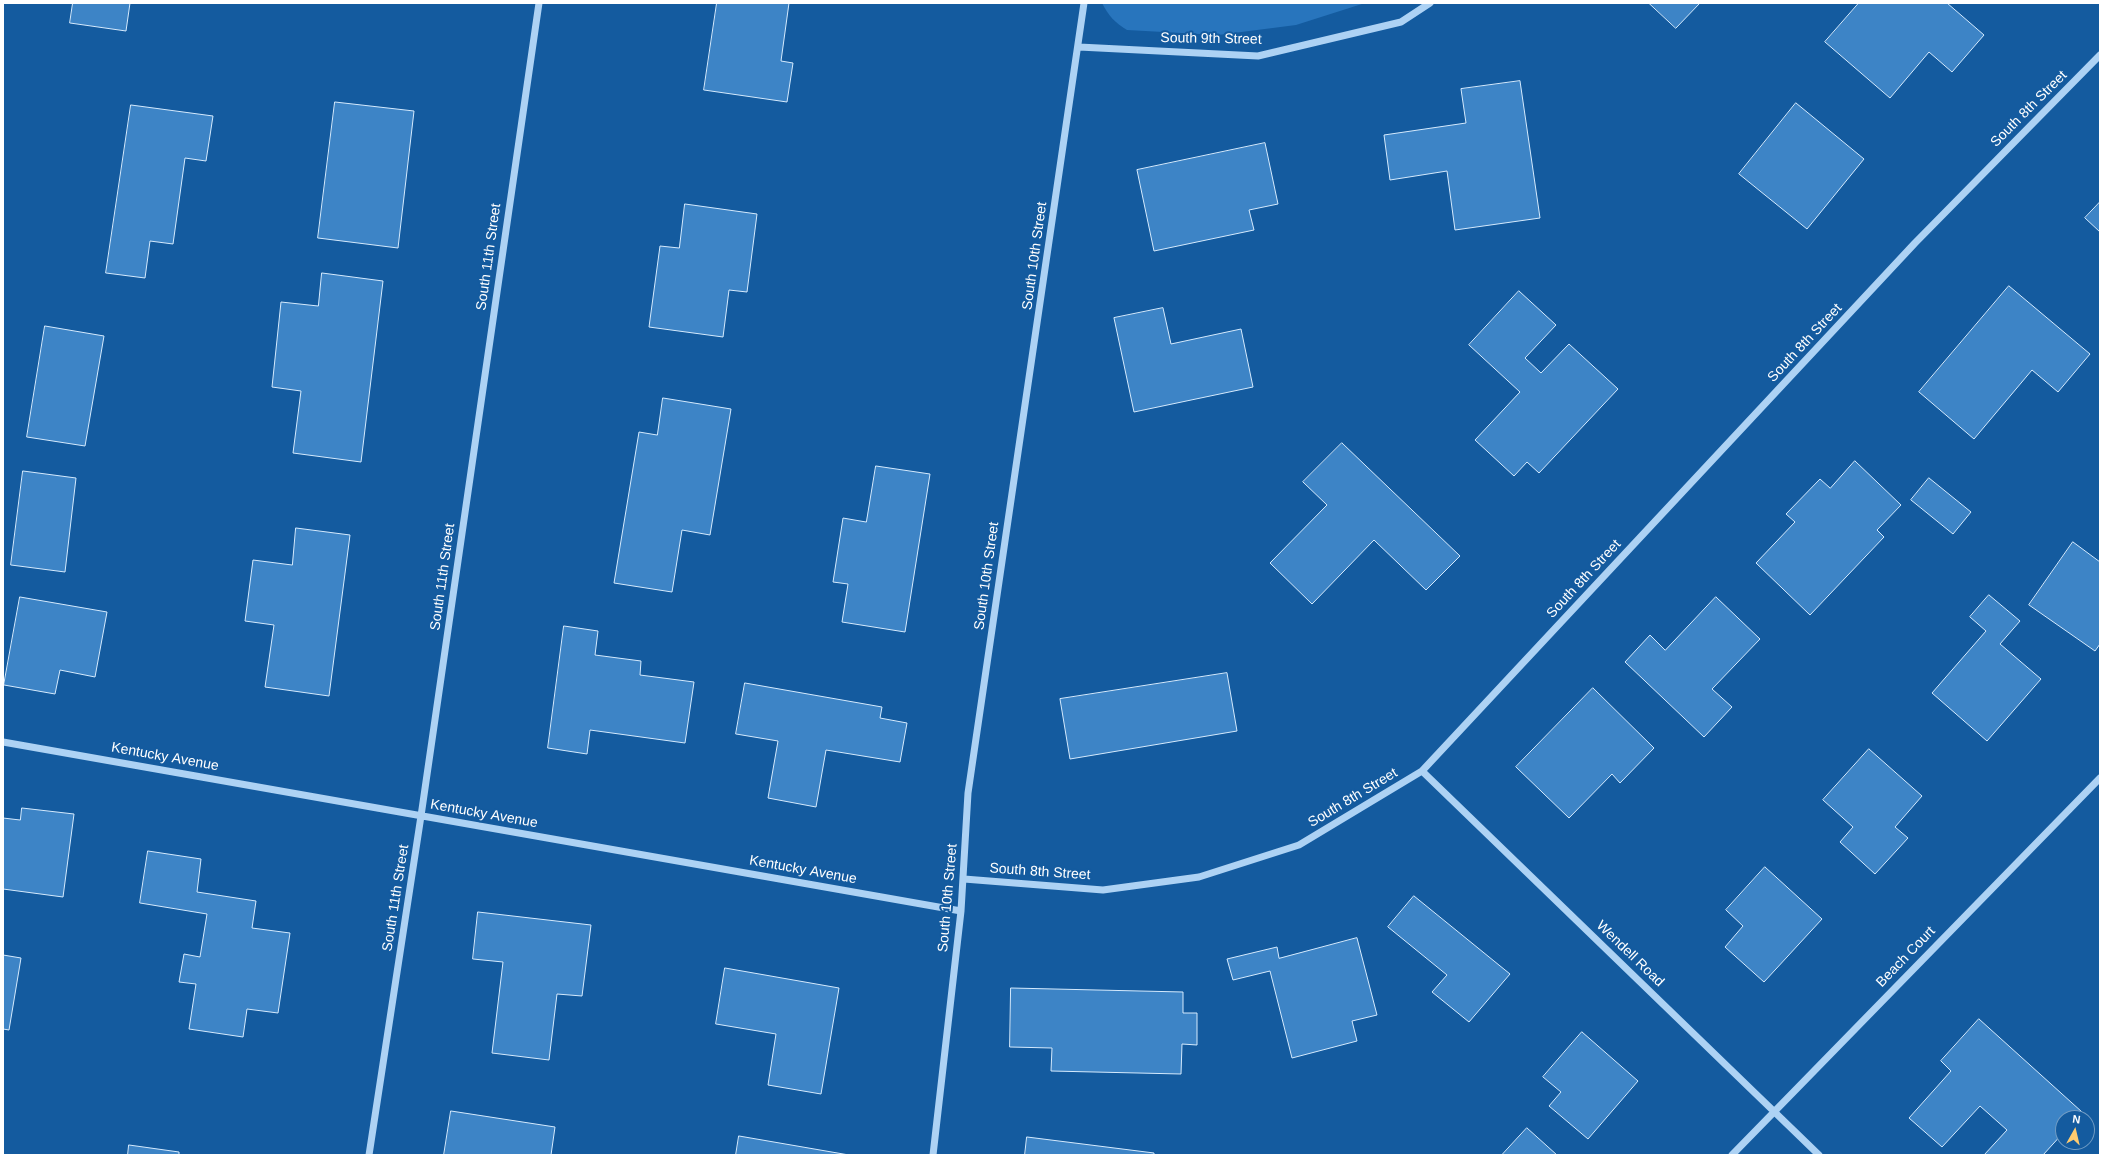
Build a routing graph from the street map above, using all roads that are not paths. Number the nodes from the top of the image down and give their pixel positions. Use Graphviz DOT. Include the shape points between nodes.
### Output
graph roads {
  1 [pos="539,3"];
  2 [pos="1084,3"];
  3 [pos="1430,3"];
  4 [pos="1078,47"];
  5 [pos="2100,55"];
  6 [pos="3,742"];
  7 [pos="1422,772"];
  8 [pos="2100,778"];
  9 [pos="421,816"];
  10 [pos="964,879"];
  11 [pos="961,911"];
  12 [pos="1774,1112"];
  13 [pos="369,1155"];
  14 [pos="933,1155"];
  15 [pos="1732,1155"];
  16 [pos="1819,1155"];
  1 -- 9 [label="street, South 11th Street"];
  2 -- 4 [label="street, South 10th Street"];
  3 -- 4 [label="street, South 9th Street" via="1401,22 1258,56"];
  4 -- 10 [label="street, South 10th Street" via="968,793"];
  5 -- 7 [label="street, South 8th Street" via="1915,243"];
  6 -- 9 [label="street, Kentucky Avenue"];
  7 -- 10 [label="street, South 8th Street" via="1299,845 1199,877 1103,890"];
  7 -- 12 [label="street, Wendell Road"];
  8 -- 12 [label="street, Beach Court"];
  9 -- 11 [label="street, Kentucky Avenue"];
  9 -- 13 [label="street, South 11th Street"];
  10 -- 11 [label="street, South 10th Street"];
  11 -- 14 [label="street, South 10th Street"];
  12 -- 15 [label="street, Beach Court"];
  12 -- 16 [label="street, Wendell Road"];
}
